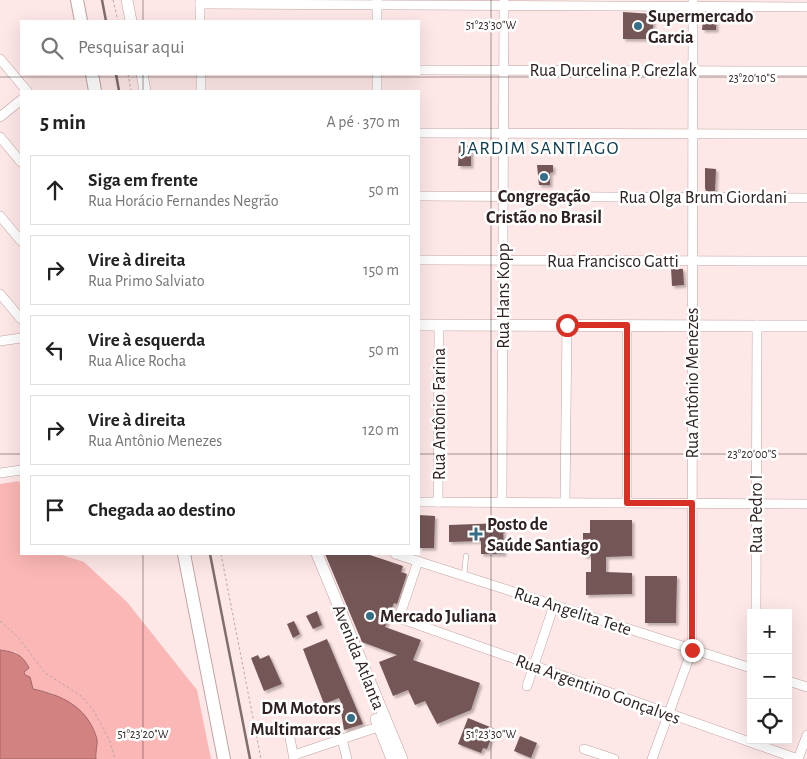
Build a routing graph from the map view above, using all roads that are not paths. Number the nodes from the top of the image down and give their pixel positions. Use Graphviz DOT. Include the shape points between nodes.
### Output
graph roads {
  1 [pos="77,0"];
  2 [pos="127,0"];
  3 [pos="200,2"];
  4 [pos="377,3"];
  5 [pos="504,3"];
  6 [pos="693,4"];
  7 [pos="807,8"];
  8 [pos="81,20"];
  9 [pos="131,20"];
  10 [pos="200,20"];
  11 [pos="377,20"];
  12 [pos="0,58"];
  13 [pos="420,70"];
  14 [pos="504,70"];
  15 [pos="693,71"];
  16 [pos="807,71"];
  17 [pos="92,75"];
  18 [pos="142,75"];
  19 [pos="201,75"];
  20 [pos="377,75"];
  21 [pos="27,90"];
  22 [pos="95,90"];
  23 [pos="145,90"];
  24 [pos="201,90"];
  25 [pos="377,90"];
  26 [pos="20,101"];
  27 [pos="0,117"];
  28 [pos="503,132"];
  29 [pos="420,133"];
  30 [pos="693,134"];
  31 [pos="807,134"];
  32 [pos="0,137"];
  33 [pos="20,161"];
  34 [pos="420,196"];
  35 [pos="503,196"];
  36 [pos="693,197"];
  37 [pos="807,198"];
  38 [pos="0,216"];
  39 [pos="20,240"];
  40 [pos="420,260"];
  41 [pos="503,260"];
  42 [pos="692,261"];
  43 [pos="807,261"];
  44 [pos="0,294"];
  45 [pos="20,318"];
  46 [pos="503,324"];
  47 [pos="420,325"];
  48 [pos="439,325"];
  49 [pos="567,325"];
  50 [pos="627,325"];
  51 [pos="692,325"];
  52 [pos="757,325"];
  53 [pos="807,326"];
  54 [pos="20,338"];
  55 [pos="0,341"];
  56 [pos="20,470"];
  57 [pos="0,473"];
  58 [pos="420,502"];
  59 [pos="438,502"];
  60 [pos="502,502"];
  61 [pos="565,502"];
  62 [pos="627,503"];
  63 [pos="692,503"];
  64 [pos="756,504"];
  65 [pos="807,504"];
  66 [pos="184,555"];
  67 [pos="308,555"];
  68 [pos="317,555"];
  69 [pos="398,555"];
  70 [pos="466,556"];
  71 [pos="418,561"];
  72 [pos="464,576"];
  73 [pos="554,605"];
  74 [pos="756,609"];
  75 [pos="692,650"];
  76 [pos="534,665"];
  77 [pos="747,667"];
  78 [pos="360,671"];
  79 [pos="792,682"];
  80 [pos="527,686"];
  81 [pos="807,687"];
  82 [pos="668,714"];
  83 [pos="383,725"];
  84 [pos="289,733"];
  85 [pos="807,735"];
  86 [pos="342,739"];
  87 [pos="584,749"];
  88 [pos="294,757"];
  89 [pos="224,759"];
  90 [pos="347,759"];
  91 [pos="392,759"];
  92 [pos="402,759"];
  93 [pos="614,759"];
  94 [pos="652,759"];
  95 [pos="798,759"];
  1 -- 8 [label="main road"];
  2 -- 9 [label="street"];
  3 -- 4 [label="street"];
  3 -- 10 [label="street"];
  4 -- 5 [label="street"];
  4 -- 11 [label="street"];
  5 -- 6 [label="street"];
  5 -- 14 [label="street, Rua Hans Kopp"];
  6 -- 7 [label="street"];
  6 -- 15 [label="street, Rua Antônio Menezes"];
  12 -- 21 [label="street"];
  13 -- 14 [label="street, Rua Durcelina P. Grezlak"];
  14 -- 15 [label="street, Rua Durcelina P. Grezlak"];
  14 -- 28 [label="street, Rua Hans Kopp"];
  15 -- 16 [label="street, Rua Durcelina P. Grezlak"];
  15 -- 30 [label="street, Rua Antônio Menezes"];
  17 -- 22 [label="main road"];
  18 -- 23 [label="street"];
  19 -- 24 [label="street"];
  20 -- 25 [label="street"];
  26 -- 27 [label="street"];
  28 -- 29 [label="street"];
  28 -- 30 [label="street"];
  28 -- 35 [label="street, Rua Hans Kopp"];
  30 -- 31 [label="street"];
  30 -- 36 [label="street, Rua Antônio Menezes"];
  32 -- 33 [label="street"];
  34 -- 35 [label="street, Rua Olga Brum Giordani"];
  35 -- 36 [label="street, Rua Olga Brum Giordani"];
  35 -- 41 [label="street, Rua Hans Kopp"];
  36 -- 37 [label="street, Rua Olga Brum Giordani"];
  36 -- 42 [label="street, Rua Antônio Menezes"];
  38 -- 39 [label="street"];
  40 -- 41 [label="street, Rua Francisco Gatti"];
  41 -- 42 [label="street, Rua Francisco Gatti"];
  41 -- 46 [label="street, Rua Hans Kopp"];
  42 -- 43 [label="street, Rua Francisco Gatti"];
  42 -- 51 [label="street, Rua Antônio Menezes"];
  44 -- 45 [label="street"];
  46 -- 48 [label="street"];
  46 -- 49 [label="street"];
  46 -- 60 [label="street, Rua Hans Kopp"];
  47 -- 48 [label="street"];
  48 -- 59 [label="street, Rua Antônio Farina"];
  49 -- 50 [label="street"];
  49 -- 61 [label="street"];
  50 -- 51 [label="street"];
  50 -- 62 [label="street"];
  51 -- 52 [label="street"];
  51 -- 63 [label="street, Rua Antônio Menezes"];
  52 -- 53 [label="street"];
  52 -- 64 [label="street, Rua Pedro I"];
  54 -- 55 [label="street"];
  56 -- 57 [label="street"];
  58 -- 59 [label="street"];
  59 -- 60 [label="street"];
  60 -- 61 [label="street"];
  61 -- 62 [label="street"];
  62 -- 63 [label="street"];
  63 -- 64 [label="street"];
  63 -- 75 [label="street, Rua Antônio Menezes"];
  64 -- 65 [label="street"];
  64 -- 74 [label="street, Rua Pedro I"];
  66 -- 89 [label="main road"];
  67 -- 78 [label="street, Avenida Atlanta"];
  68 -- 78 [label="street, Avenida Atlanta"];
  69 -- 71 [label="street, Rua Angelita Tete"];
  70 -- 72 [label="lane"];
  71 -- 72 [label="street, Rua Angelita Tete"];
  71 -- 76 [label="street, Rua Argentino Gonçalves" via="399,618"];
  72 -- 73 [label="street, Rua Angelita Tete"];
  73 -- 75 [label="street, Rua Angelita Tete"];
  73 -- 76 [label="street"];
  75 -- 77 [label="street, Rua Angelita Tete"];
  75 -- 82 [label="street, Rua Antônio Menezes"];
  76 -- 80 [label="street"];
  76 -- 82 [label="street, Rua Argentino Gonçalves"];
  78 -- 83 [label="street, Avenida Atlanta"];
  79 -- 81 [label="street"];
  82 -- 94 [label="street, Rua Antônio Menezes"];
  82 -- 95 [label="street, Rua Argentino Gonçalves"];
  83 -- 86 [label="street"];
  83 -- 91 [label="street, Avenida Atlanta"];
  83 -- 92 [label="street, Avenida Atlanta"];
  84 -- 88 [label="street"];
  85 -- 95 [label="street"];
  86 -- 88 [label="street"];
  86 -- 90 [label="street"];
  87 -- 93 [label="street"];
}
